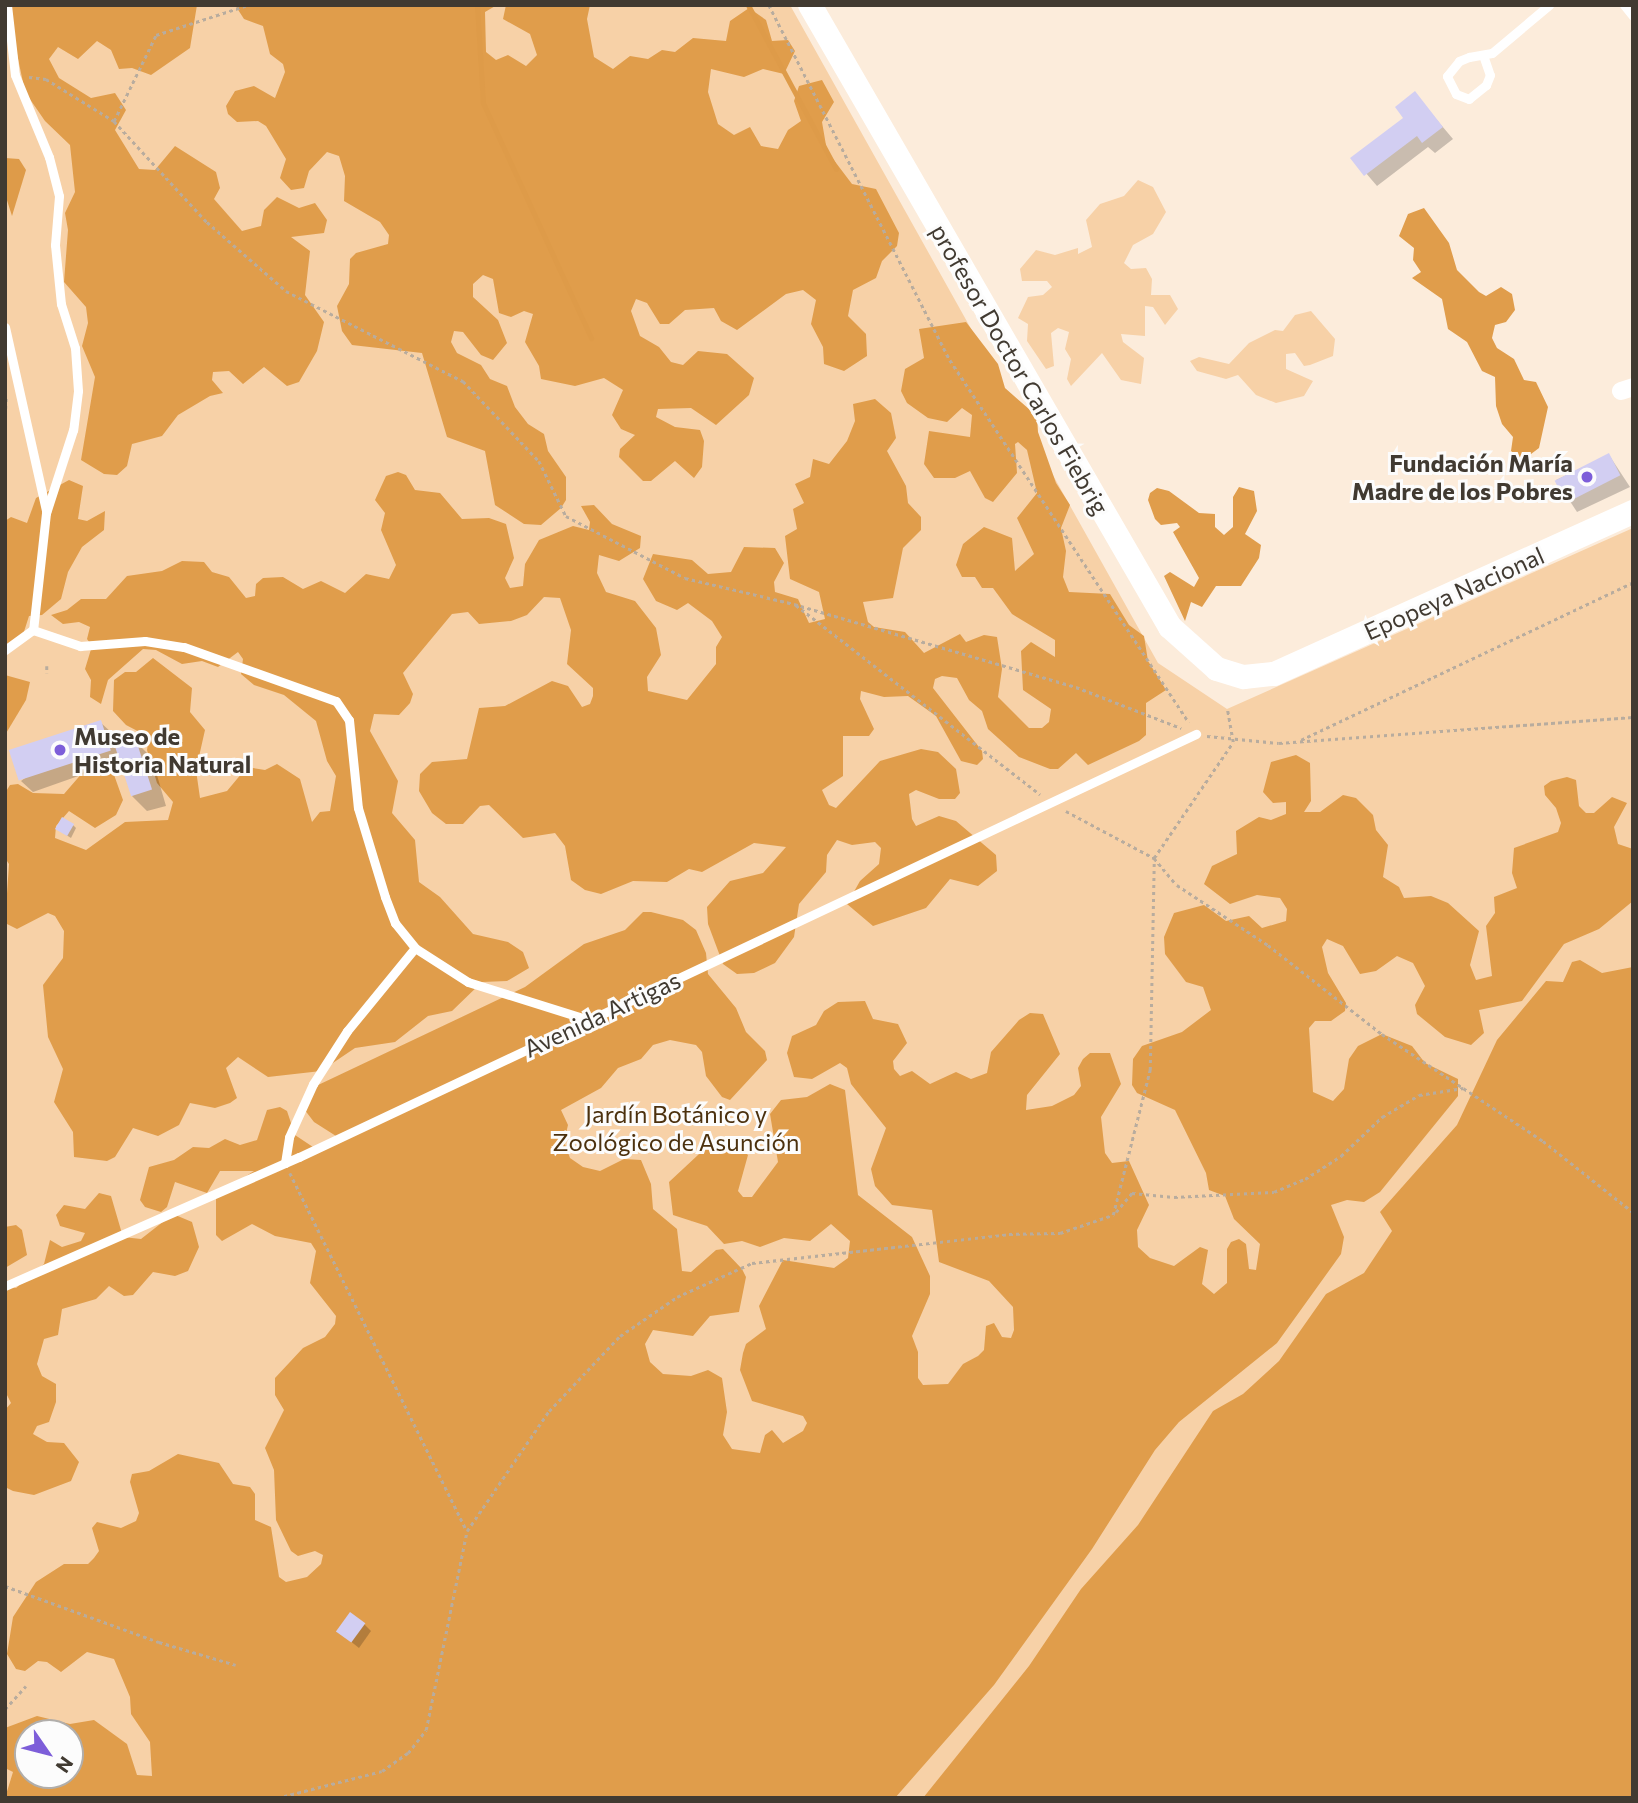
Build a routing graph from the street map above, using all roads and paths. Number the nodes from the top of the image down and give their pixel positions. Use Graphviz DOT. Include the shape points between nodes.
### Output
graph roads {
  1 [pos="7,5"];
  2 [pos="247,5"];
  3 [pos="769,5"];
  4 [pos="810,5"];
  5 [pos="1549,5"];
  6 [pos="1623,5"];
  7 [pos="1633,16"];
  8 [pos="1483,55"];
  9 [pos="15,75"];
  10 [pos="114,121"];
  11 [pos="5,327"];
  12 [pos="1633,512"];
  13 [pos="46,513"];
  14 [pos="1633,583"];
  15 [pos="794,604"];
  16 [pos="33,630"];
  17 [pos="5,650"];
  18 [pos="47,666"];
  19 [pos="47,673"];
  20 [pos="1274,674"];
  21 [pos="1227,709"];
  22 [pos="1633,718"];
  23 [pos="1196,734"];
  24 [pos="1298,741"];
  25 [pos="1233,742"];
  26 [pos="1050,803"];
  27 [pos="1154,859"];
  28 [pos="415,948"];
  29 [pos="589,1020"];
  30 [pos="1463,1088"];
  31 [pos="285,1163"];
  32 [pos="1633,1212"];
  33 [pos="1113,1215"];
  34 [pos="5,1286"];
  35 [pos="467,1531"];
  36 [pos="5,1586"];
  37 [pos="236,1665"];
  38 [pos="26,1686"];
  39 [pos="5,1709"];
  40 [pos="277,1798"];
  1 -- 9 [label="lane"];
  2 -- 10 [label="path" via="156,35"];
  3 -- 23 [label="path" via="950,360"];
  4 -- 20 [label="street, profesor Doctor Carlos Fiebrig" via="1170,626 1217,669 1244,677"];
  5 -- 8 [label="lane" via="1509,41"];
  6 -- 7 [label="lane"];
  8 -- 8 [label="lane" via="1490,75 1486,85 1469,99 1456,94 1448,84 1452,68 1459,61"];
  9 -- 10 [label="path" via="46,79"];
  9 -- 13 [label="lane" via="49,157 59,196 55,245 61,304 77,369 73,430"];
  10 -- 15 [label="path" via="206,222 286,291 463,380 539,461 566,516 685,578"];
  11 -- 13 [label="lane"];
  12 -- 20 [label="street, Epopeya Nacional"];
  13 -- 16 [label="lane"];
  14 -- 24 [label="path"];
  15 -- 23 [label="path" via="1076,687"];
  15 -- 26 [label="path"];
  16 -- 17 [label="lane"];
  16 -- 28 [label="lane" via="80,646 145,641 184,647 336,701 349,720 358,808 385,897 395,922"];
  18 -- 19 [label="path"];
  21 -- 25 [label="path"];
  22 -- 24 [label="path"];
  23 -- 25 [label="path"];
  23 -- 26 [label="lane, Avenida Artigas"];
  24 -- 25 [label="path"];
  25 -- 27 [label="path"];
  26 -- 27 [label="path"];
  26 -- 29 [label="lane, Avenida Artigas"];
  27 -- 30 [label="path" via="1177,885 1268,945 1382,1034"];
  27 -- 33 [label="path" via="1150,1070"];
  28 -- 29 [label="lane" via="468,982"];
  28 -- 31 [label="lane" via="346,1031 313,1084 289,1137"];
  29 -- 31 [label="lane, Avenida Artigas"];
  30 -- 32 [label="path" via="1543,1141"];
  30 -- 33 [label="path" via="1419,1095 1382,1117 1341,1156 1274,1192 1174,1197 1132,1193"];
  31 -- 34 [label="lane, Avenida Artigas"];
  31 -- 35 [label="path"];
  33 -- 35 [label="path" via="1060,1233 1009,1234 752,1263 707,1282 620,1336 549,1411"];
  35 -- 40 [label="path" via="426,1730 408,1753 382,1771"];
  36 -- 37 [label="path"];
  38 -- 39 [label="path"];
}
